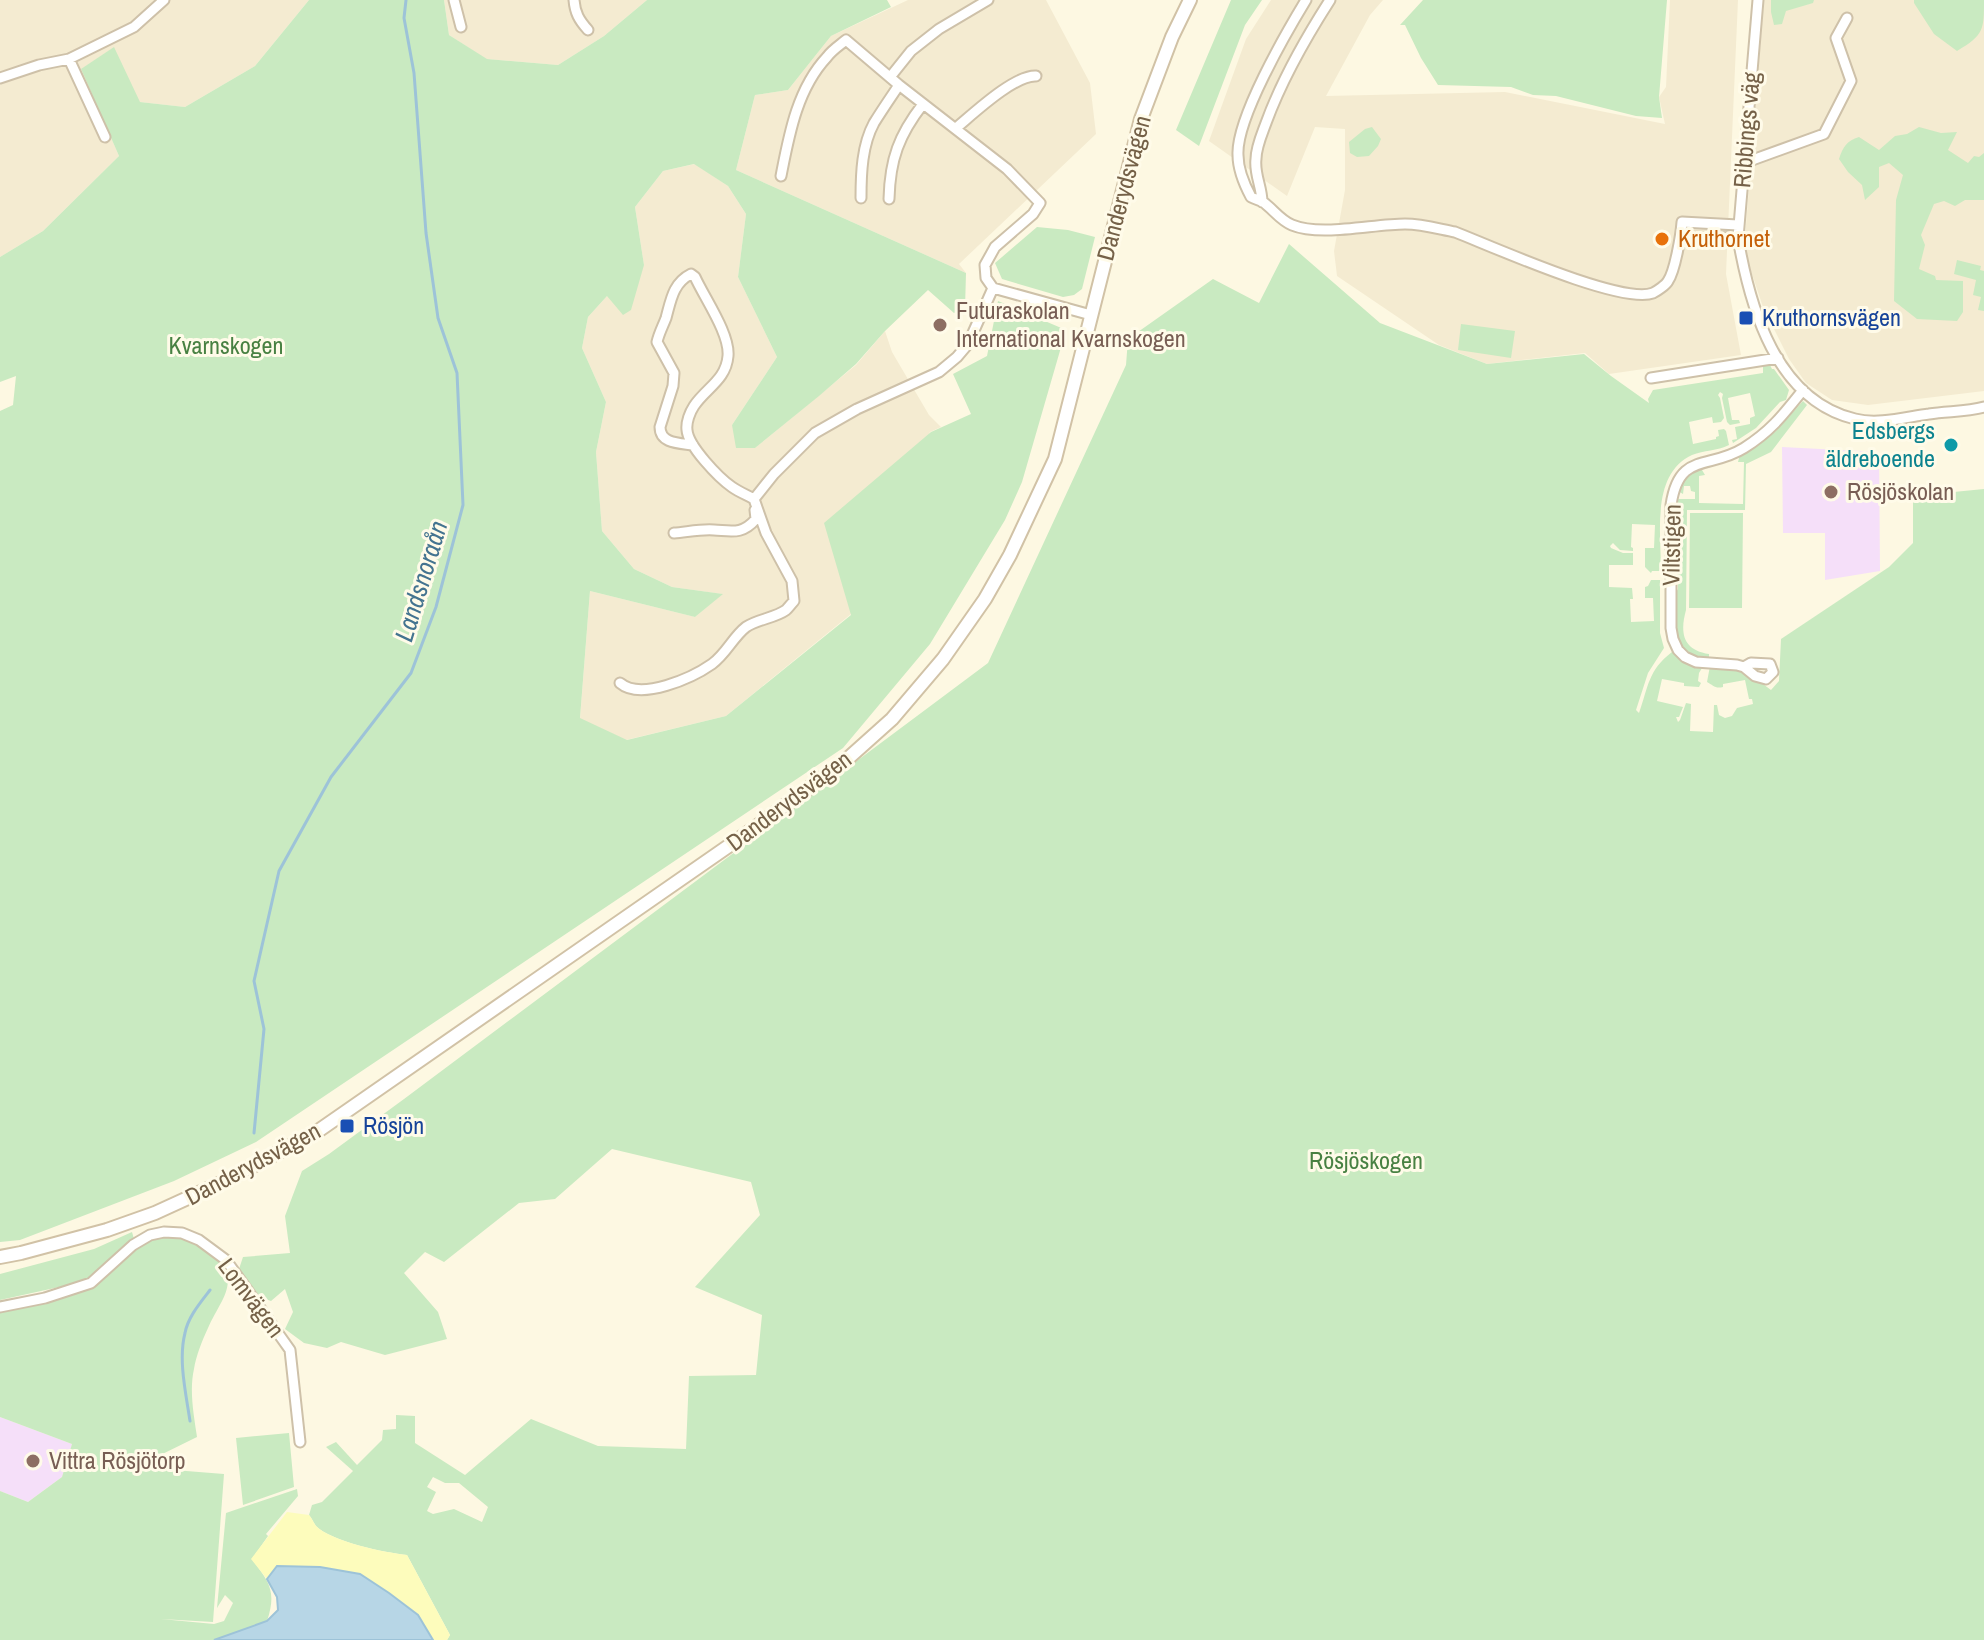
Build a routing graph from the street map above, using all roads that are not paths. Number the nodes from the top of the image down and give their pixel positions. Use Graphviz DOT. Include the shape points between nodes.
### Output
graph roads {
  1 [pos="164,0"];
  2 [pos="454,0"];
  3 [pos="574,0"];
  4 [pos="988,0"];
  5 [pos="1190,0"];
  6 [pos="1306,0"];
  7 [pos="1330,0"];
  8 [pos="1758,0"];
  9 [pos="1847,18"];
  10 [pos="461,27"];
  11 [pos="588,30"];
  12 [pos="69,59"];
  13 [pos="891,76"];
  14 [pos="1036,76"];
  15 [pos="0,78"];
  16 [pos="899,85"];
  17 [pos="923,104"];
  18 [pos="956,128"];
  19 [pos="105,137"];
  20 [pos="1744,163"];
  21 [pos="781,176"];
  22 [pos="861,198"];
  23 [pos="889,199"];
  24 [pos="1262,202"];
  25 [pos="1738,225"];
  26 [pos="1682,237"];
  27 [pos="1738,238"];
  28 [pos="993,288"];
  29 [pos="1091,315"];
  30 [pos="1778,358"];
  31 [pos="1651,378"];
  32 [pos="1803,390"];
  33 [pos="1984,407"];
  34 [pos="693,445"];
  35 [pos="754,499"];
  36 [pos="674,533"];
  37 [pos="1744,667"];
  38 [pos="620,683"];
  39 [pos="0,1257"];
  40 [pos="0,1307"];
  41 [pos="300,1442"];
  1 -- 12 [label="street" via="134,27"];
  2 -- 10 [label="street"];
  3 -- 11 [label="street"];
  4 -- 13 [label="street" via="939,29"];
  5 -- 29 [label="main road, Danderydsvägen" via="1141,119"];
  6 -- 24 [label="street" via="1242,132 1238,152 1244,185"];
  7 -- 24 [label="street" via="1291,66 1260,138 1256,159"];
  8 -- 20 [label="street, Ribbings väg"];
  9 -- 20 [label="street" via="1836,38 1851,81 1824,134"];
  12 -- 15 [label="street"];
  12 -- 19 [label="street"];
  13 -- 16 [label="street"];
  13 -- 21 [label="street" via="846,40 826,57 810,80 789,131"];
  14 -- 18 [label="street" via="1018,81"];
  16 -- 17 [label="street"];
  16 -- 22 [label="street" via="865,148"];
  17 -- 18 [label="street"];
  17 -- 23 [label="street" via="896,149"];
  18 -- 28 [label="street" via="1040,203 995,247 985,265"];
  20 -- 25 [label="street, Ribbings väg"];
  24 -- 26 [label="street" via="1292,226 1309,229 1408,224 1455,232 1587,284 1642,295 1667,282"];
  25 -- 26 [label="street" via="1682,222"];
  25 -- 27 [label="street, Ribbings väg"];
  26 -- 27 [label="street"];
  27 -- 30 [label="street, Ribbings väg" via="1752,303"];
  28 -- 29 [label="street"];
  28 -- 35 [label="street" via="957,357 939,372 815,433"];
  29 -- 39 [label="main road, Danderydsvägen" via="1055,459 1010,555 929,677 844,762 318,1131 155,1213"];
  30 -- 31 [label="street"];
  30 -- 32 [label="street, Ribbings väg"];
  32 -- 33 [label="street, Ribbings väg" via="1831,411 1858,420"];
  32 -- 37 [label="street, Viltstigen" via="1769,431 1743,449 1685,471 1671,505 1673,639 1678,650 1696,662"];
  34 -- 34 [label="street" via="689,416 722,377 729,354 720,324 691,274 677,284 657,342 674,373 660,434"];
  34 -- 35 [label="street" via="731,487"];
  35 -- 36 [label="street" via="756,519 749,527"];
  35 -- 38 [label="street" via="792,581 794,601 785,611 744,628 723,654 696,673 646,690"];
  40 -- 41 [label="street, Lomvägen" via="91,1283 150,1235 182,1233 199,1240 226,1260 290,1350"];
}
